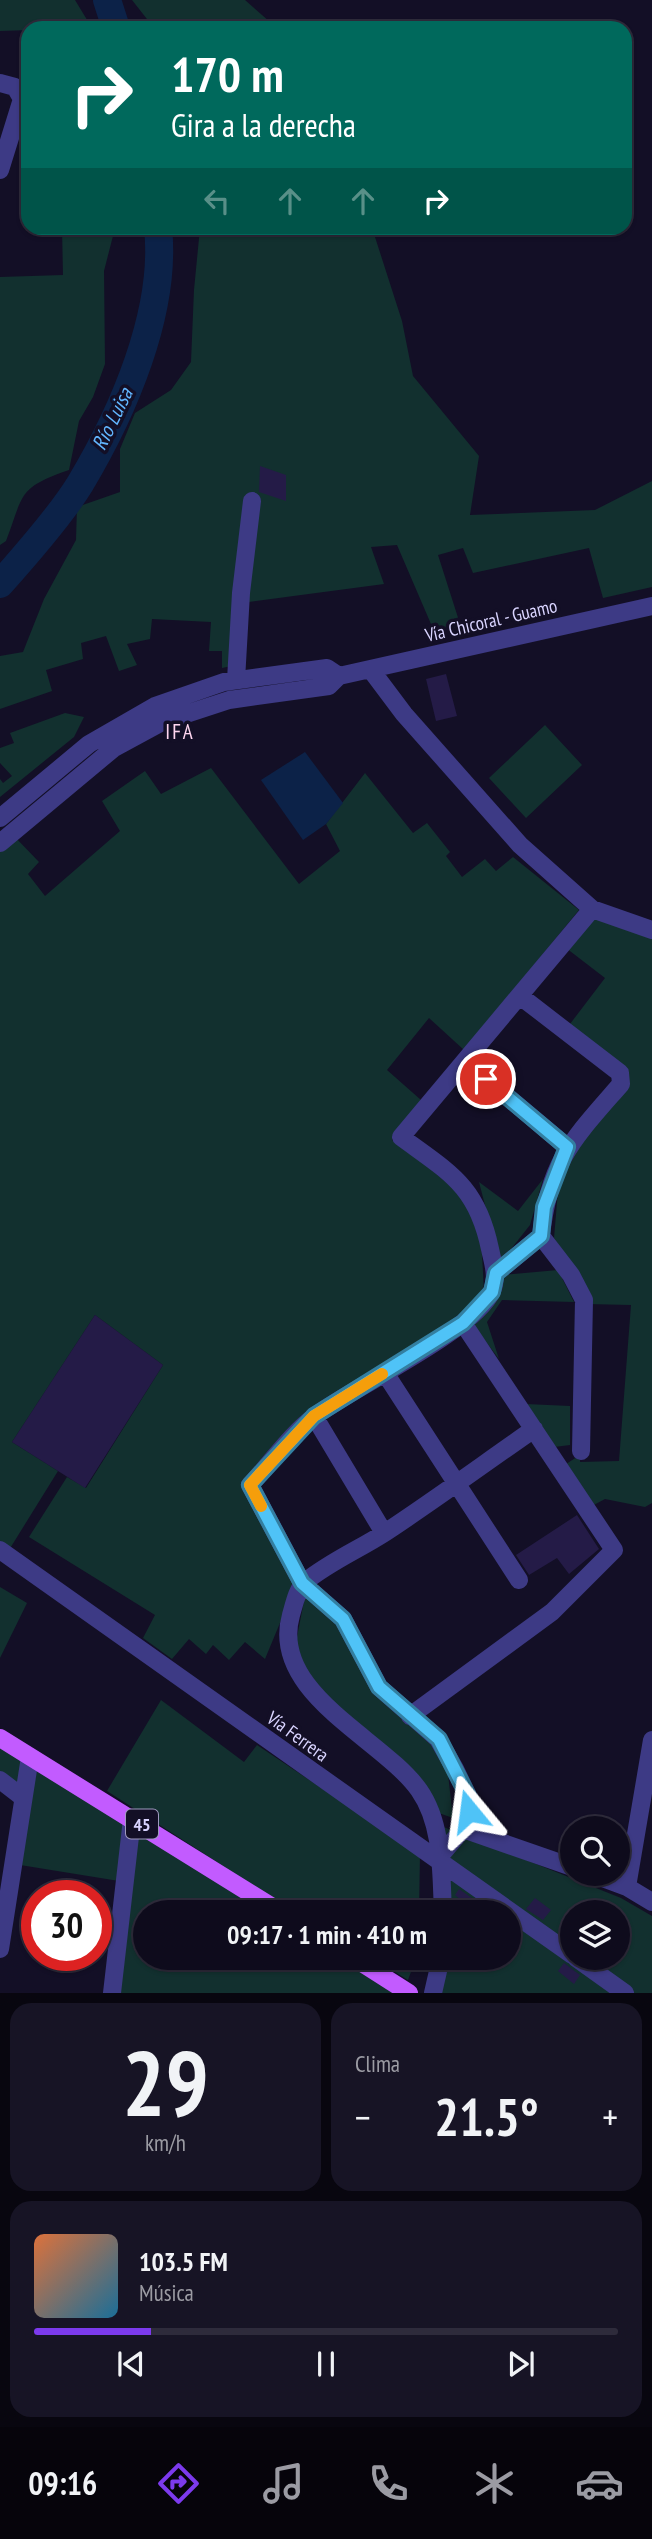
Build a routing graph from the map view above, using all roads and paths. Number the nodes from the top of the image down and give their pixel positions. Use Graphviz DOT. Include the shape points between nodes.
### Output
graph roads {
  1 [pos="8,85"];
  2 [pos="21,98"];
  3 [pos="21,102"];
  4 [pos="0,170"];
  5 [pos="252,501"];
  6 [pos="652,606"];
  7 [pos="371,670"];
  8 [pos="230,688"];
  9 [pos="73,771"];
  10 [pos="0,818"];
  11 [pos="0,844"];
  12 [pos="592,909"];
  13 [pos="652,930"];
  14 [pos="520,996"];
  15 [pos="466,1062"];
  16 [pos="567,1147"];
  17 [pos="541,1236"];
  18 [pos="496,1273"];
  19 [pos="463,1323"];
  20 [pos="385,1373"];
  21 [pos="314,1416"];
  22 [pos="534,1429"];
  23 [pos="581,1451"];
  24 [pos="456,1483"];
  25 [pos="384,1533"];
  26 [pos="0,1550"];
  27 [pos="519,1580"];
  28 [pos="302,1583"];
  29 [pos="410,1716"];
  30 [pos="0,1738"];
  31 [pos="652,1740"];
  32 [pos="30,1757"];
  33 [pos="0,1780"];
  34 [pos="22,1797"];
  35 [pos="132,1819"];
  36 [pos="463,1829"];
  37 [pos="441,1860"];
  38 [pos="560,1863"];
  39 [pos="630,1868"];
  40 [pos="627,1886"];
  41 [pos="261,1900"];
  42 [pos="443,1900"];
  43 [pos="652,1902"];
  44 [pos="560,1947"];
  45 [pos="0,1949"];
  46 [pos="373,1970"];
  47 [pos="438,1970"];
  48 [pos="592,1970"];
  49 [pos="112,1993"];
  50 [pos="410,1993"];
  51 [pos="433,1993"];
  52 [pos="625,1993"];
  1 -- 2 [label="street"];
  3 -- 4 [label="street"];
  5 -- 8 [label="street"];
  6 -- 7 [label="street, Vía Chicoral - Guamo"];
  7 -- 8 [label="street, Vía Chicoral - Guamo" via="339,676 327,668"];
  7 -- 12 [label="street" via="520,845"];
  8 -- 9 [label="street, Vía Chicoral - Guamo" via="155,706 103,734"];
  9 -- 10 [label="street, Vía Chicoral - Guamo"];
  9 -- 11 [label="street, Vía Chicoral - Guamo"];
  12 -- 13 [label="street"];
  12 -- 14 [label="street"];
  14 -- 15 [label="street"];
  14 -- 16 [label="street" via="620,1073 621,1084"];
  15 -- 16 [label="street"];
  15 -- 18 [label="street" via="401,1137 458,1179 476,1203"];
  16 -- 17 [label="street" via="544,1207"];
  17 -- 18 [label="street"];
  17 -- 23 [label="street" via="584,1300"];
  18 -- 19 [label="street" via="492,1292"];
  19 -- 20 [label="street"];
  19 -- 22 [label="street"];
  20 -- 21 [label="street"];
  20 -- 24 [label="street"];
  21 -- 25 [label="street"];
  21 -- 28 [label="street" via="250,1485"];
  22 -- 24 [label="street"];
  22 -- 29 [label="street" via="614,1550 552,1612"];
  24 -- 25 [label="street"];
  24 -- 27 [label="street"];
  25 -- 28 [label="street"];
  26 -- 37 [label="street, Vía Ferrera"];
  28 -- 29 [label="street" via="343,1619 379,1687"];
  28 -- 37 [label="street" via="289,1623 289,1652 300,1675 334,1713 418,1788 429,1808"];
  29 -- 36 [label="street" via="439,1739 469,1798"];
  30 -- 32 [label="main road, 45"];
  31 -- 39 [label="street"];
  32 -- 34 [label="street"];
  32 -- 35 [label="main road, 45"];
  33 -- 34 [label="street"];
  34 -- 45 [label="street"];
  35 -- 41 [label="main road, 45"];
  35 -- 49 [label="street"];
  36 -- 37 [label="street"];
  36 -- 38 [label="street"];
  37 -- 42 [label="street"];
  37 -- 44 [label="street, Vía Ferrera"];
  40 -- 43 [label="street"];
  46 -- 50 [label="main road"];
  47 -- 51 [label="street"];
  48 -- 52 [label="street, Vía Ferrera"];
}
